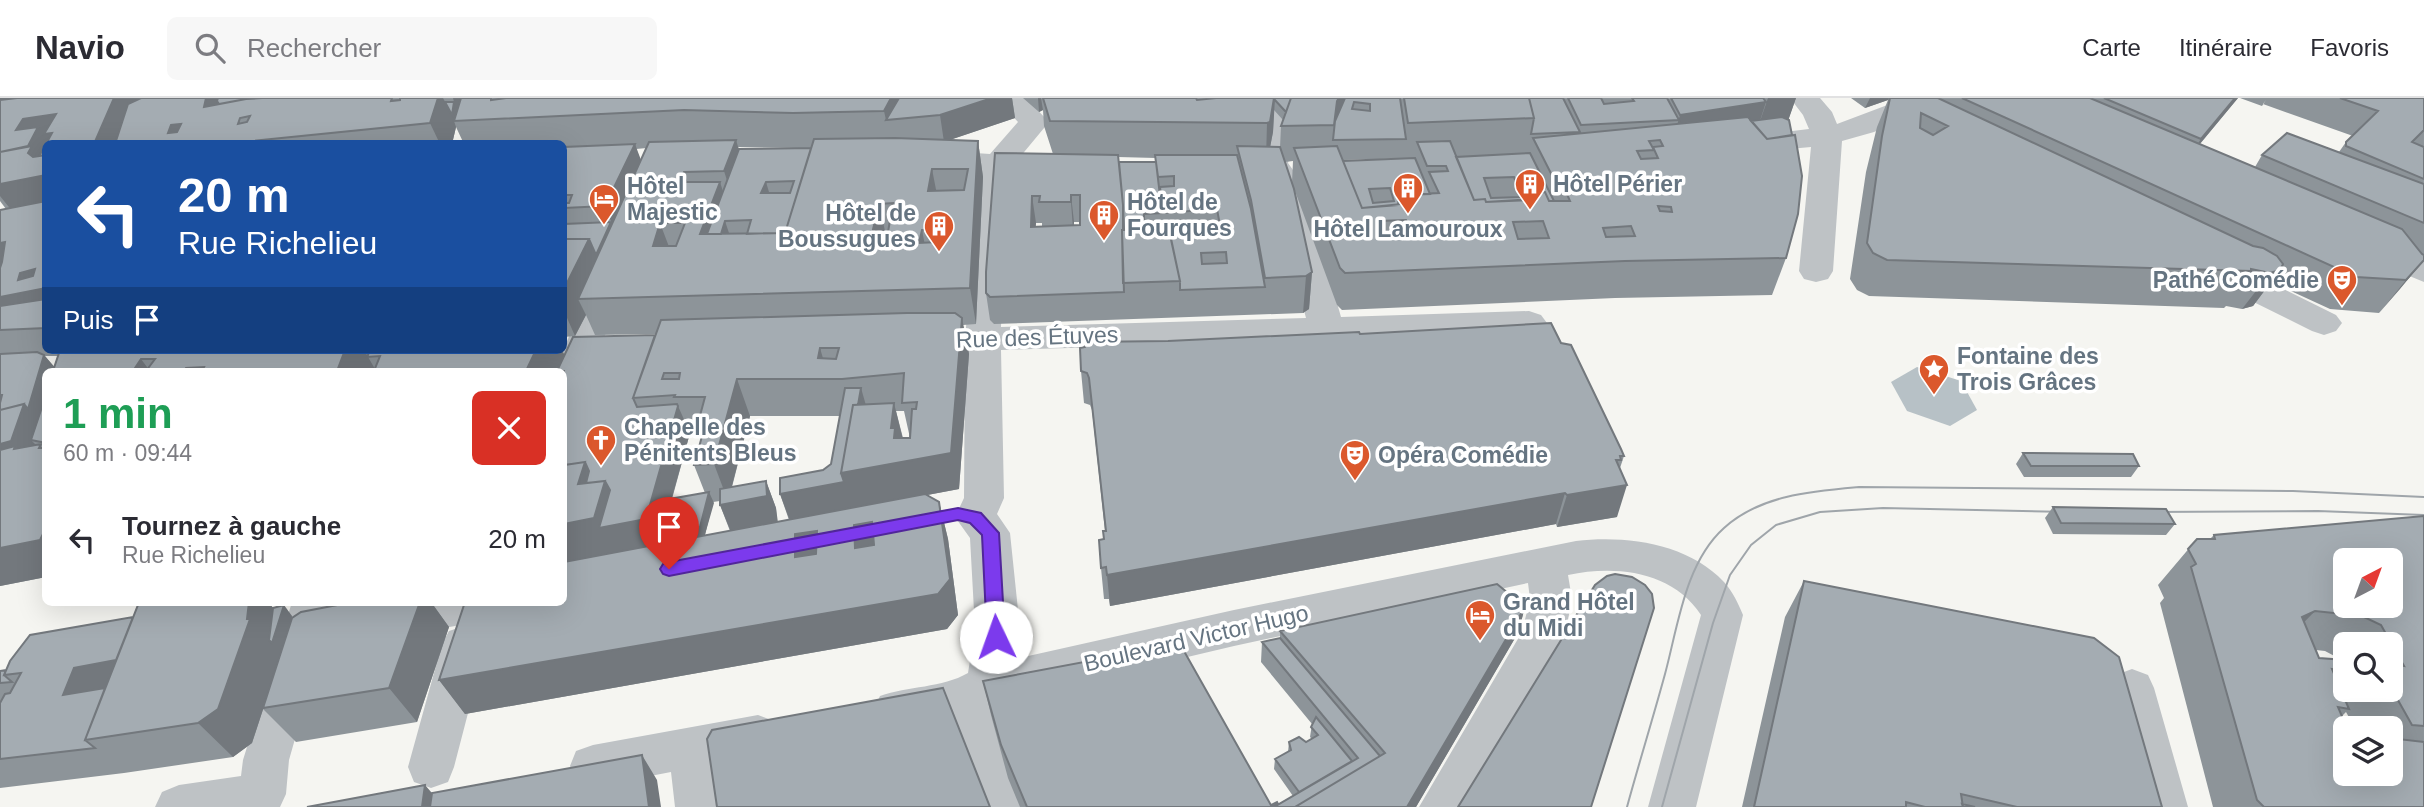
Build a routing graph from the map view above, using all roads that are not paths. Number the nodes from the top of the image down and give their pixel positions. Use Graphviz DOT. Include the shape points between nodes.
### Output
graph roads {
  1 [pos="1010,98"];
  2 [pos="1255,98"];
  3 [pos="1804,98"];
  4 [pos="1931,98"];
  5 [pos="1894,112"];
  6 [pos="1045,117"];
  7 [pos="1936,132"];
  8 [pos="1827,136"];
  9 [pos="1714,147"];
  10 [pos="996,164"];
  11 [pos="1079,169"];
  12 [pos="2341,235"];
  13 [pos="623,250"];
  14 [pos="2188,256"];
  15 [pos="1816,271"];
  16 [pos="2424,271"];
  17 [pos="1529,323"];
  18 [pos="2324,323"];
  19 [pos="1327,329"];
  20 [pos="983,339"];
  21 [pos="886,342"];
  22 [pos="622,349"];
  23 [pos="567,350"];
  24 [pos="580,350"];
  25 [pos="567,383"];
  26 [pos="1561,560"];
  27 [pos="457,606"];
  28 [pos="480,606"];
  29 [pos="329,622"];
  30 [pos="2132,688"];
  31 [pos="976,691"];
  32 [pos="855,717"];
  33 [pos="800,727"];
  34 [pos="691,748"];
  35 [pos="554,773"];
  36 [pos="473,787"];
  37 [pos="266,801"];
  38 [pos="179,807"];
  39 [pos="699,807"];
  40 [pos="1004,807"];
  41 [pos="1443,807"];
  42 [pos="1672,807"];
  43 [pos="2164,807"];
  1 -- 6 [label="street"];
  2 -- 19 [label="street" via="1281,131 1273,163 1287,184"];
  3 -- 8 [label="street" via="1817,112"];
  4 -- 5 [label="street"];
  5 -- 7 [label="street"];
  5 -- 8 [label="street"];
  6 -- 10 [label="street"];
  6 -- 10 [label="street" via="918,159"];
  8 -- 9 [label="street"];
  8 -- 15 [label="street"];
  10 -- 11 [label="street"];
  10 -- 20 [label="street" via="991,172"];
  12 -- 16 [label="street"];
  13 -- 24 [label="street"];
  14 -- 18 [label="street"];
  17 -- 19 [label="street, Rue des Étuves"];
  19 -- 20 [label="street, Rue des Étuves"];
  20 -- 21 [label="street, Rue des Étuves"];
  20 -- 31 [label="street" via="984,498 960,517 990,533 995,664"];
  22 -- 24 [label="street"];
  23 -- 24 [label="street"];
  24 -- 25 [label="street"];
  26 -- 31 [label="street, Boulevard Victor Hugo" via="1234,628"];
  26 -- 41 [label="street" via="1544,635"];
  26 -- 42 [label="street, Boulevard Victor Hugo" via="1629,555 1652,562 1716,598 1722,615"];
  27 -- 29 [label="street"];
  28 -- 36 [label="street" via="418,783"];
  29 -- 37 [label="street" via="266,760"];
  30 -- 43 [label="street"];
  31 -- 32 [label="street, Boulevard Victor Hugo"];
  31 -- 40 [label="street"];
  33 -- 34 [label="street"];
  34 -- 35 [label="street"];
  34 -- 39 [label="street"];
  37 -- 38 [label="street"];
}
